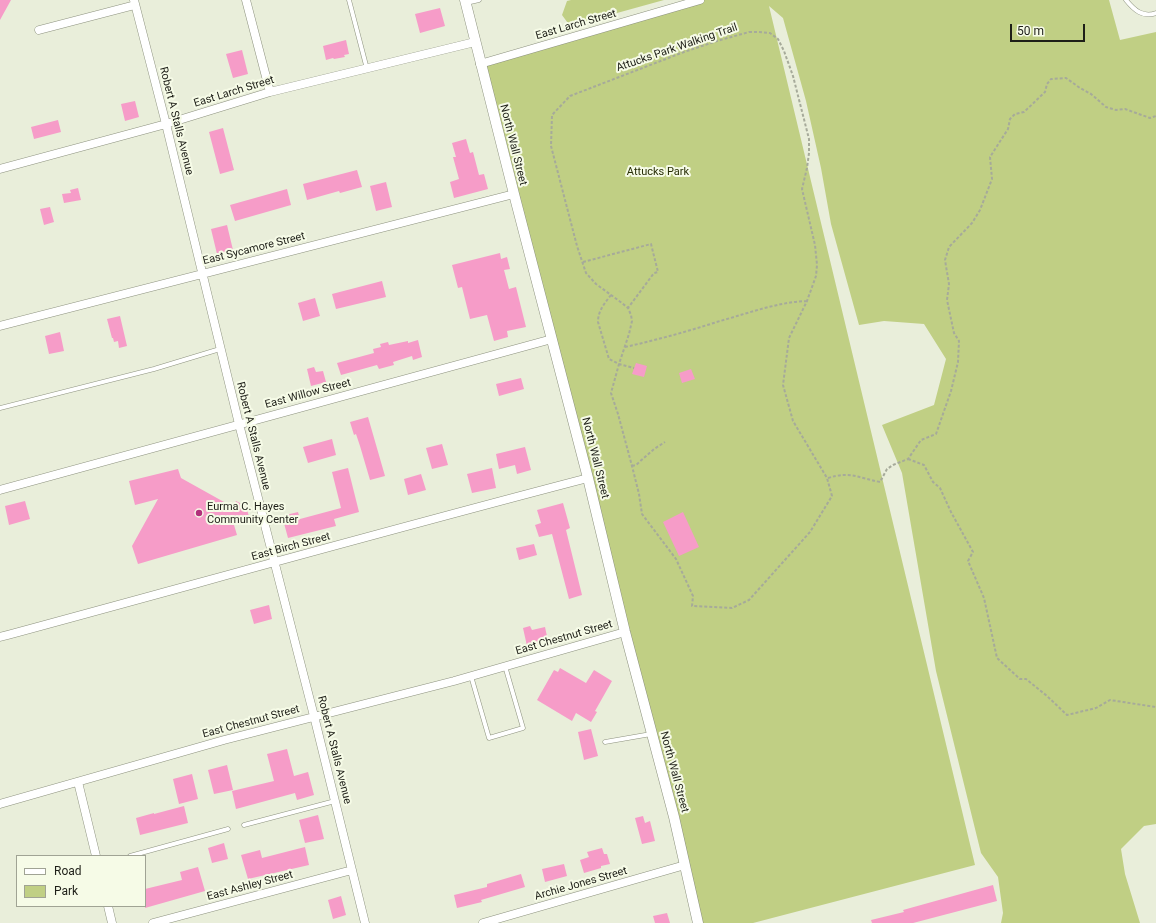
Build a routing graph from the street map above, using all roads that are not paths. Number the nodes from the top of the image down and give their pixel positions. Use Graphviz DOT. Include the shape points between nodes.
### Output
graph roads {
  1 [pos="246,0"];
  2 [pos="349,0"];
  3 [pos="479,0"];
  4 [pos="700,0"];
  5 [pos="1126,0"];
  6 [pos="135,2"];
  7 [pos="465,2"];
  8 [pos="1156,13"];
  9 [pos="39,30"];
  10 [pos="475,42"];
  11 [pos="480,64"];
  12 [pos="367,69"];
  13 [pos="270,92"];
  14 [pos="166,124"];
  15 [pos="0,168"];
  16 [pos="514,194"];
  17 [pos="202,273"];
  18 [pos="0,326"];
  19 [pos="552,339"];
  20 [pos="220,349"];
  21 [pos="0,408"];
  22 [pos="239,424"];
  23 [pos="588,478"];
  24 [pos="0,490"];
  25 [pos="275,563"];
  26 [pos="625,632"];
  27 [pos="0,637"];
  28 [pos="505,666"];
  29 [pos="471,676"];
  30 [pos="314,716"];
  31 [pos="652,734"];
  32 [pos="605,742"];
  33 [pos="78,782"];
  34 [pos="335,801"];
  35 [pos="0,804"];
  36 [pos="244,825"];
  37 [pos="228,829"];
  38 [pos="96,855"];
  39 [pos="134,855"];
  40 [pos="685,865"];
  41 [pos="352,870"];
  42 [pos="108,907"];
  43 [pos="112,923"];
  44 [pos="153,923"];
  45 [pos="365,923"];
  46 [pos="484,923"];
  47 [pos="698,923"];
  1 -- 13 [label="street"];
  2 -- 12 [label="lane"];
  3 -- 7 [label="lane"];
  4 -- 11 [label="street, East Larch Street"];
  5 -- 8 [label="lane" via="1141,14"];
  6 -- 9 [label="street"];
  6 -- 14 [label="street, Robert A Stalls Avenue"];
  7 -- 10 [label="street, North Wall Street"];
  10 -- 11 [label="street, North Wall Street"];
  10 -- 12 [label="street, East Larch Street"];
  11 -- 16 [label="street, North Wall Street"];
  12 -- 13 [label="street, East Larch Street"];
  13 -- 14 [label="street, East Larch Street"];
  14 -- 15 [label="street, East Larch Street"];
  14 -- 17 [label="street, Robert A Stalls Avenue"];
  16 -- 17 [label="street, East Sycamore Street"];
  16 -- 19 [label="street, North Wall Street"];
  17 -- 18 [label="street, East Sycamore Street"];
  17 -- 20 [label="street, Robert A Stalls Avenue"];
  19 -- 22 [label="street, East Willow Street"];
  19 -- 23 [label="street, North Wall Street"];
  20 -- 21 [label="lane" via="154,369"];
  20 -- 22 [label="street, Robert A Stalls Avenue"];
  22 -- 24 [label="street, East Willow Street"];
  22 -- 25 [label="street, Robert A Stalls Avenue"];
  23 -- 25 [label="street, East Birch Street"];
  23 -- 26 [label="street, North Wall Street"];
  25 -- 27 [label="street, East Birch Street"];
  25 -- 30 [label="street, Robert A Stalls Avenue"];
  26 -- 28 [label="street, East Chestnut Street"];
  26 -- 31 [label="street, North Wall Street"];
  28 -- 29 [label="street, East Chestnut Street"];
  28 -- 29 [label="lane" via="523,728 496,736 489,738"];
  29 -- 30 [label="street, East Chestnut Street"];
  30 -- 33 [label="street, East Chestnut Street"];
  30 -- 34 [label="street, Robert A Stalls Avenue"];
  31 -- 32 [label="lane"];
  31 -- 40 [label="street, North Wall Street"];
  33 -- 35 [label="street, East Chestnut Street"];
  33 -- 38 [label="street"];
  34 -- 36 [label="lane"];
  34 -- 41 [label="street, Robert A Stalls Avenue"];
  37 -- 39 [label="lane"];
  40 -- 46 [label="street, Archie Jones Street"];
  40 -- 47 [label="street, North Wall Street"];
  41 -- 44 [label="street, East Ashley Street"];
  41 -- 45 [label="street, Robert A Stalls Avenue"];
  42 -- 43 [label="street"];
}
